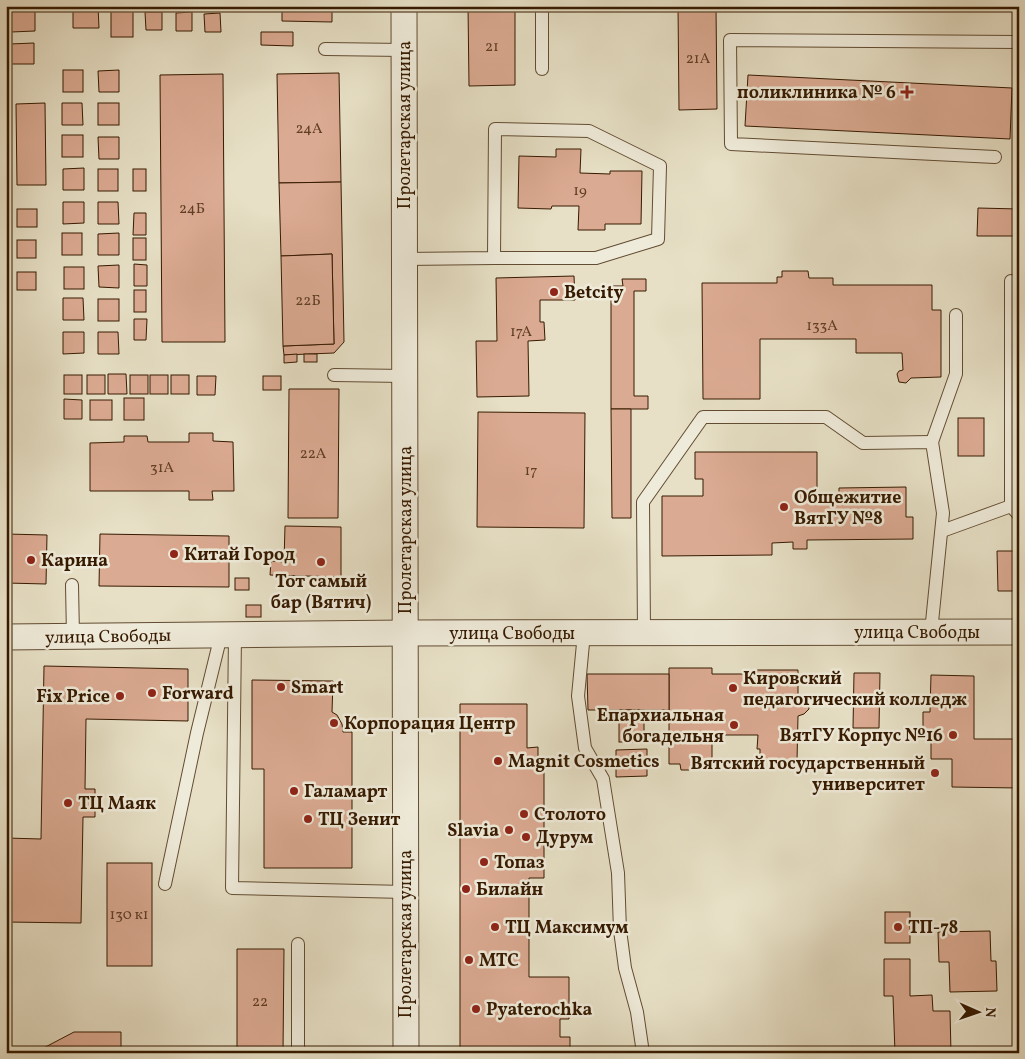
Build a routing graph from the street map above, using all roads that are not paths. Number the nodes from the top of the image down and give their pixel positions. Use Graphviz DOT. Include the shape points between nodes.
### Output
graph roads {
  1 [pos="404,6"];
  2 [pos="542,6"];
  3 [pos="1019,42"];
  4 [pos="325,49"];
  5 [pos="404,50"];
  6 [pos="542,69"];
  7 [pos="994,157"];
  8 [pos="404,258"];
  9 [pos="494,258"];
  10 [pos="1011,281"];
  11 [pos="956,316"];
  12 [pos="334,375"];
  13 [pos="404,376"];
  14 [pos="932,442"];
  15 [pos="1015,511"];
  16 [pos="942,531"];
  17 [pos="72,585"];
  18 [pos="405,632"];
  19 [pos="584,632"];
  20 [pos="644,632"];
  21 [pos="931,632"];
  22 [pos="1019,632"];
  23 [pos="228,635"];
  24 [pos="73,636"];
  25 [pos="6,637"];
  26 [pos="165,884"];
  27 [pos="405,892"];
  28 [pos="298,944"];
  29 [pos="298,1053"];
  30 [pos="406,1053"];
  31 [pos="643,1053"];
  1 -- 5 [label="street, Пролетарская улица"];
  2 -- 6 [label="lane"];
  3 -- 7 [label="lane" via="730,40 731,144"];
  4 -- 5 [label="lane"];
  5 -- 8 [label="street, Пролетарская улица"];
  8 -- 9 [label="lane"];
  8 -- 13 [label="street, Пролетарская улица"];
  9 -- 9 [label="lane" via="596,258 658,239 660,166 588,130 495,129"];
  10 -- 15 [label="lane"];
  11 -- 14 [label="lane" via="956,374"];
  12 -- 13 [label="lane"];
  13 -- 18 [label="street, Пролетарская улица"];
  14 -- 16 [label="lane" via="943,513"];
  14 -- 20 [label="lane" via="863,442 826,417 703,417 643,502"];
  15 -- 16 [label="lane"];
  16 -- 21 [label="lane"];
  17 -- 24 [label="lane"];
  18 -- 19 [label="street, улица Свободы"];
  18 -- 23 [label="street, улица Свободы"];
  18 -- 27 [label="street, Пролетарская улица"];
  19 -- 20 [label="street, улица Свободы"];
  19 -- 31 [label="lane" via="578,696 585,748 603,779 618,873 625,968 637,1012"];
  20 -- 21 [label="street, улица Свободы"];
  21 -- 22 [label="street, улица Свободы"];
  23 -- 24 [label="street, улица Свободы"];
  23 -- 26 [label="lane" via="197,733"];
  23 -- 27 [label="lane" via="232,888"];
  24 -- 25 [label="street, улица Свободы"];
  27 -- 30 [label="street, Пролетарская улица"];
  28 -- 29 [label="lane"];
}
